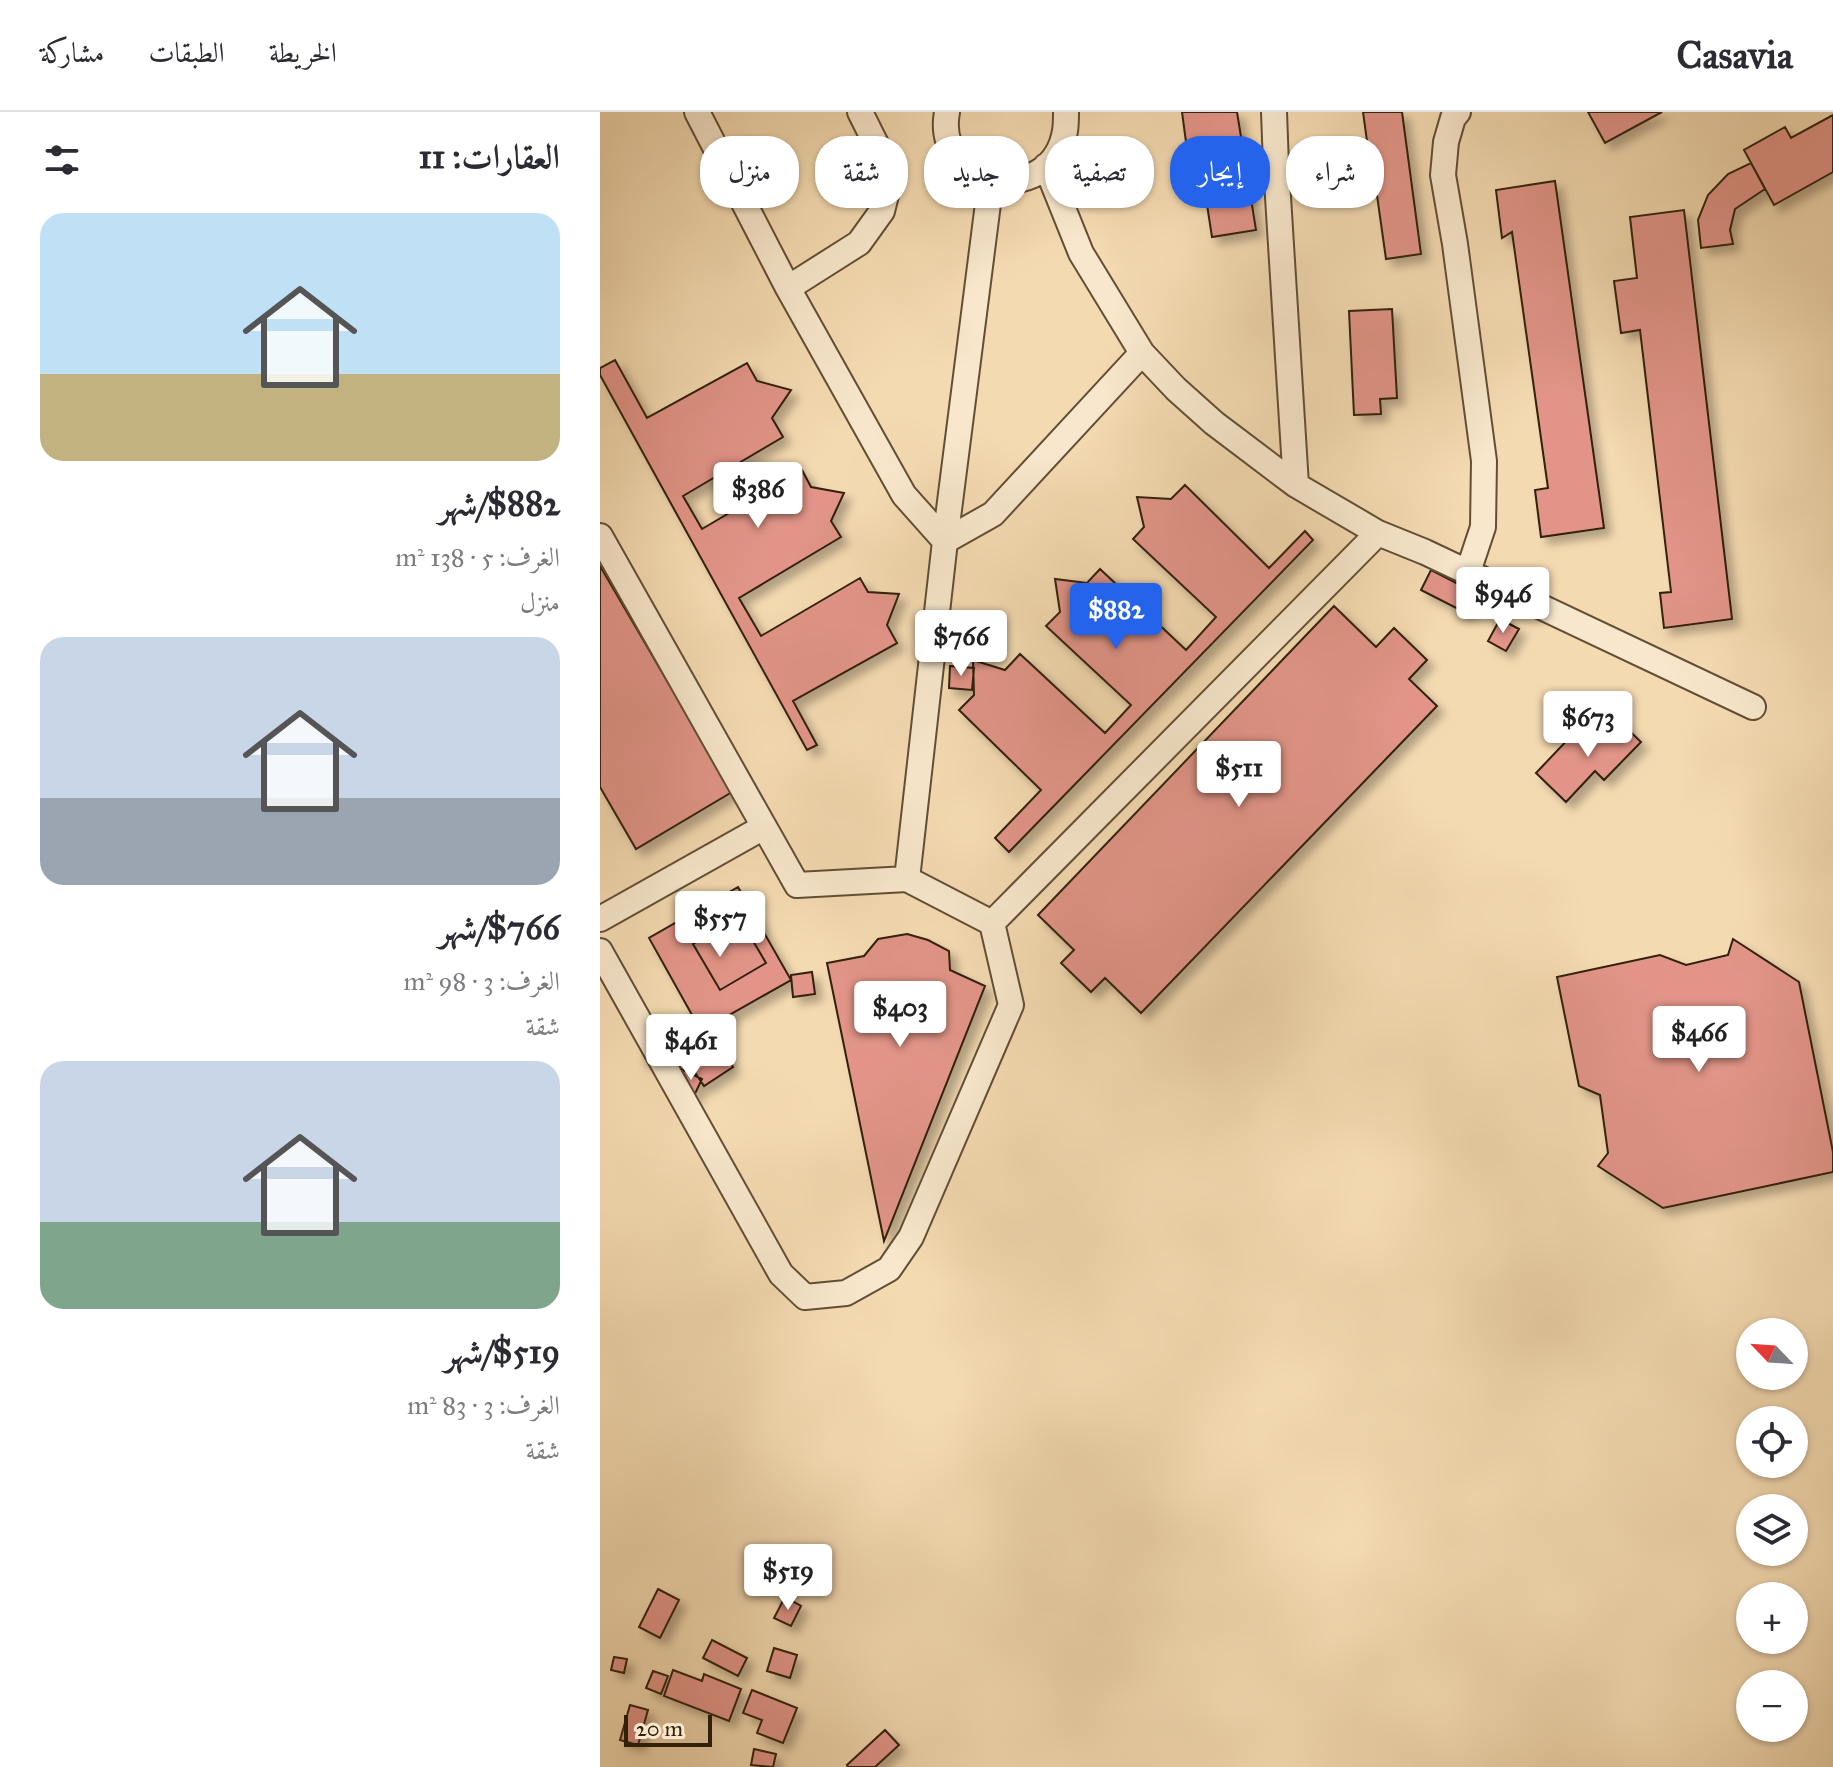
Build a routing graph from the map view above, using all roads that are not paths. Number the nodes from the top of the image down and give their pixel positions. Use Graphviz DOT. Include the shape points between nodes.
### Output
graph roads {
  1 [pos="697,112"];
  2 [pos="860,112"];
  3 [pos="947,112"];
  4 [pos="1066,112"];
  5 [pos="1274,112"];
  6 [pos="1458,112"];
  7 [pos="948,136"];
  8 [pos="1064,136"];
  9 [pos="987,208"];
  10 [pos="1063,208"];
  11 [pos="788,288"];
  12 [pos="1142,353"];
  13 [pos="1296,485"];
  14 [pos="1378,533"];
  15 [pos="600,536"];
  16 [pos="945,541"];
  17 [pos="1468,572"];
  18 [pos="1753,707"];
  19 [pos="764,827"];
  20 [pos="907,879"];
  21 [pos="600,919"];
  22 [pos="992,923"];
  23 [pos="600,951"];
  1 -- 11 [label="street"];
  2 -- 11 [label="street" via="890,179 882,211 859,243"];
  3 -- 7 [label="street"];
  4 -- 8 [label="street"];
  5 -- 13 [label="street"];
  6 -- 17 [label="street" via="1446,142 1443,175 1484,461 1483,527"];
  9 -- 16 [label="street"];
  10 -- 12 [label="street" via="1081,253"];
  11 -- 16 [label="street" via="904,495"];
  12 -- 13 [label="street" via="1214,423"];
  12 -- 16 [label="street" via="993,514"];
  13 -- 14 [label="street"];
  14 -- 17 [label="street"];
  14 -- 22 [label="street"];
  15 -- 19 [label="street"];
  16 -- 20 [label="street"];
  17 -- 18 [label="street"];
  19 -- 20 [label="street" via="797,885"];
  19 -- 21 [label="street"];
  20 -- 22 [label="street"];
  22 -- 23 [label="street" via="1011,1005 911,1237 889,1269 846,1293 805,1297 781,1274"];
}
